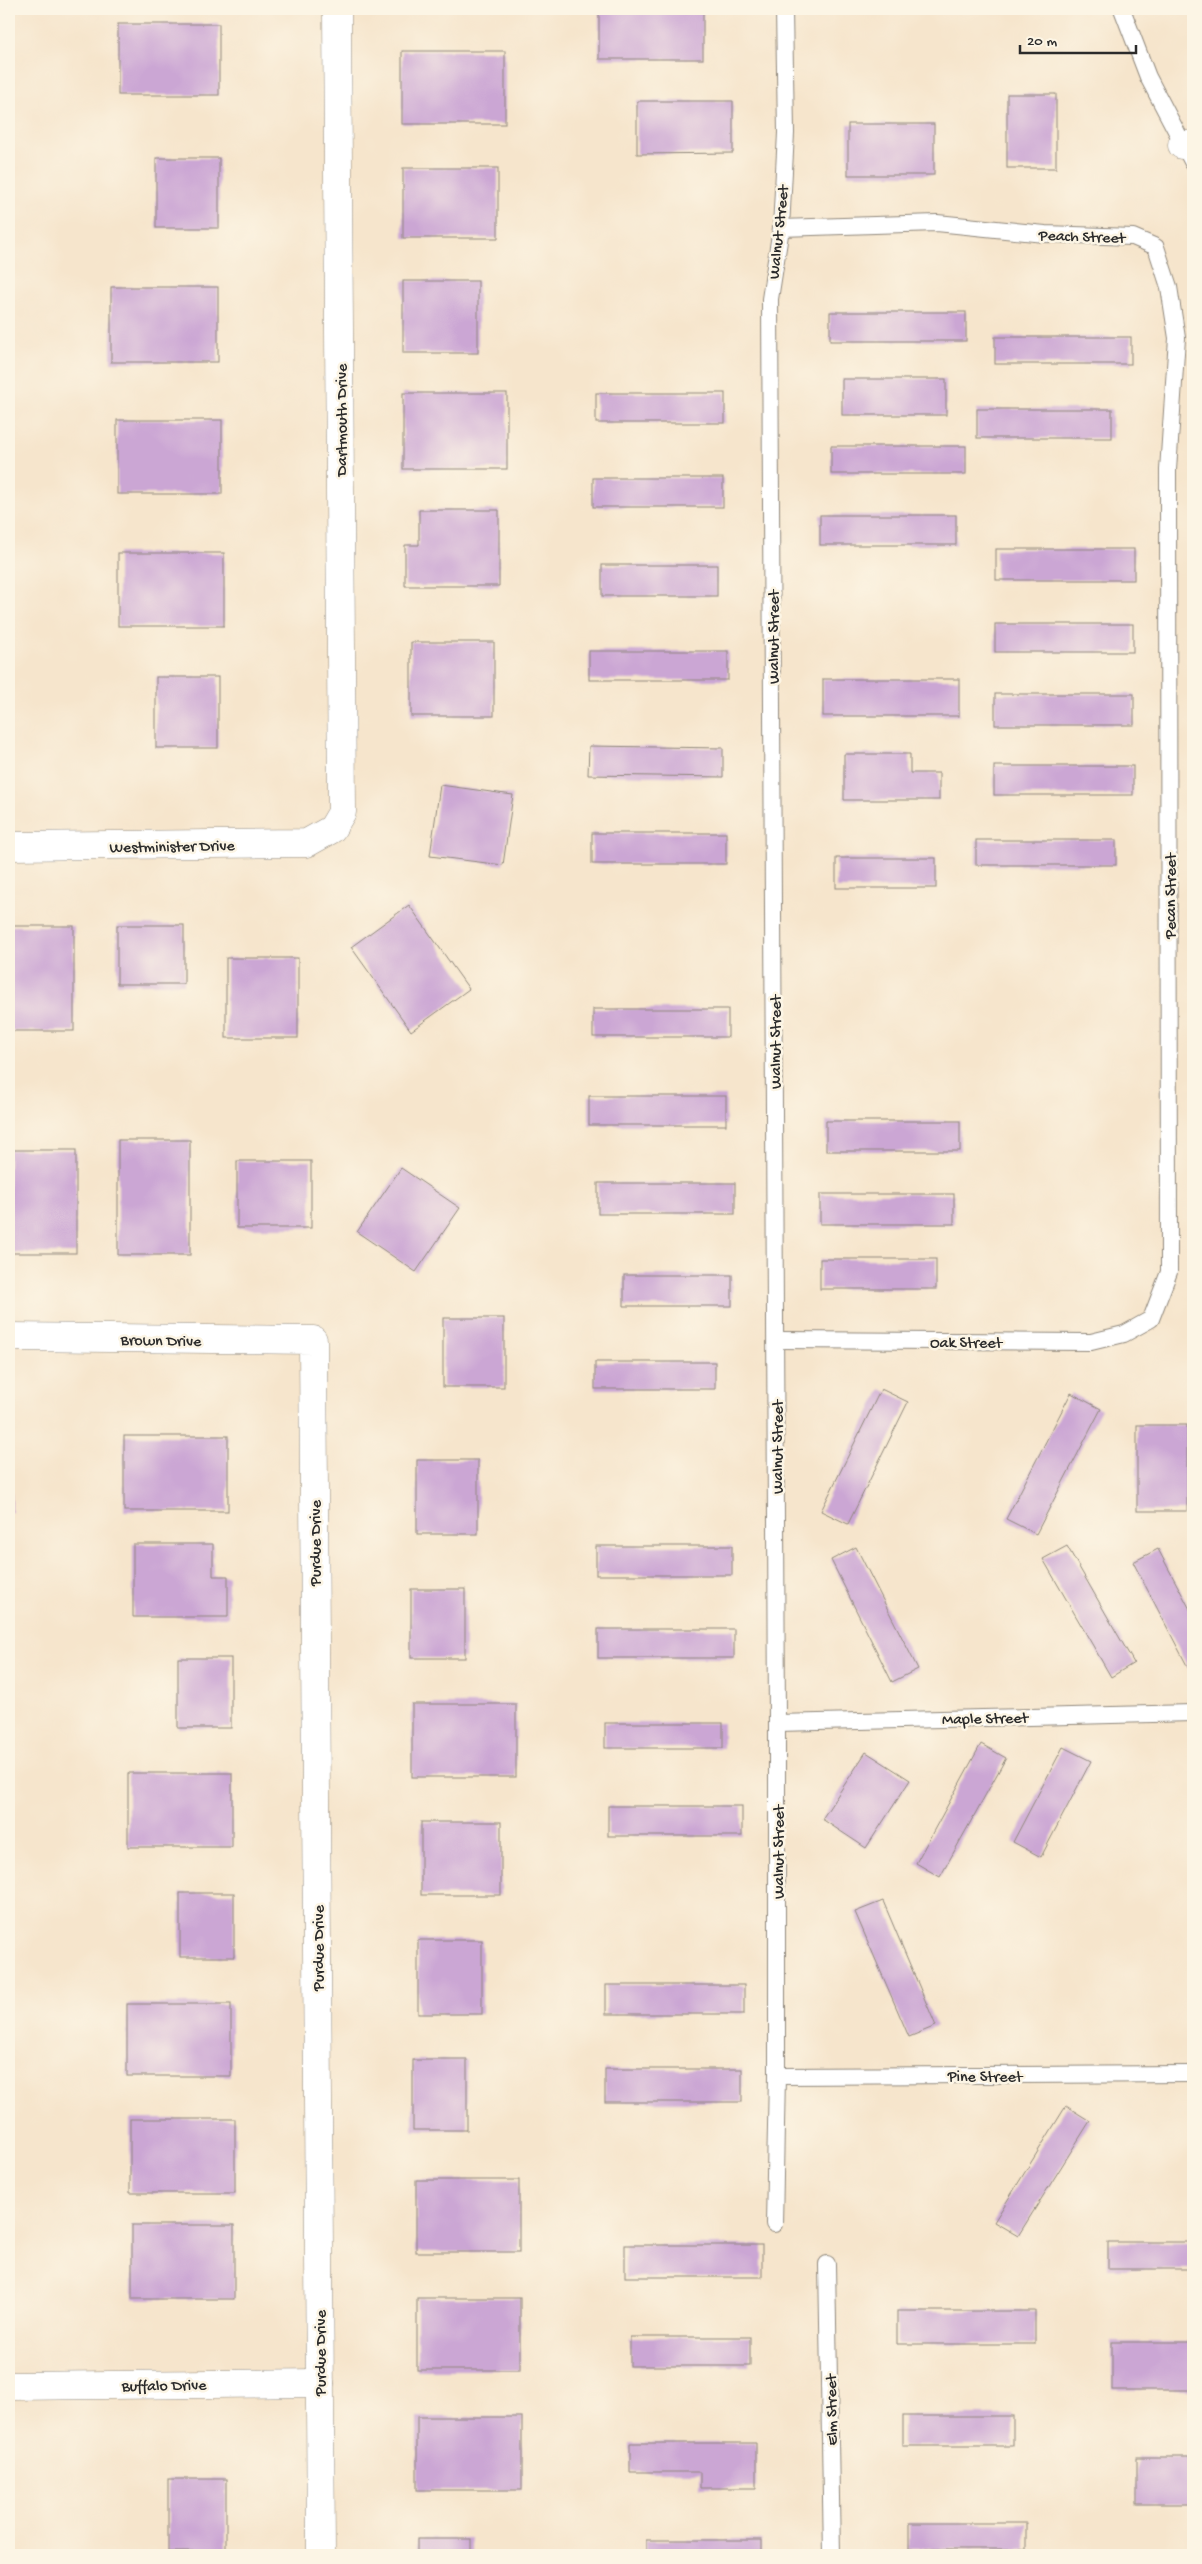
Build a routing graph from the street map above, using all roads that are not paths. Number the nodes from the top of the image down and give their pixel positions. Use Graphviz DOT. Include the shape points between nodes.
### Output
graph roads {
  1 [pos="337,9"];
  2 [pos="784,9"];
  3 [pos="1122,9"];
  4 [pos="1190,151"];
  5 [pos="781,228"];
  6 [pos="1168,470"];
  7 [pos="332,829"];
  8 [pos="9,846"];
  9 [pos="1151,1319"];
  10 [pos="9,1337"];
  11 [pos="313,1340"];
  12 [pos="776,1340"];
  13 [pos="1193,1714"];
  14 [pos="777,1722"];
  15 [pos="1193,2074"];
  16 [pos="777,2076"];
  17 [pos="774,2224"];
  18 [pos="827,2264"];
  19 [pos="320,2383"];
  20 [pos="9,2386"];
  21 [pos="321,2555"];
  22 [pos="832,2555"];
  1 -- 7 [label="street, Dartmouth Drive" via="342,812"];
  2 -- 5 [label="lane, Walnut Street" via="786,133"];
  3 -- 4 [label="lane" via="1148,77"];
  5 -- 6 [label="lane, Peach Street" via="937,223 1046,234 1133,237 1156,247 1169,287 1177,338"];
  5 -- 12 [label="lane, Walnut Street" via="770,299"];
  6 -- 9 [label="lane, Pecan Street" via="1169,1272"];
  7 -- 8 [label="street, Westminister Drive" via="307,843"];
  9 -- 12 [label="lane, Oak Street" via="1124,1334 1091,1342"];
  10 -- 11 [label="street, Brown Drive"];
  11 -- 19 [label="street, Purdue Drive"];
  12 -- 14 [label="lane, Walnut Street"];
  13 -- 14 [label="lane, Maple Street"];
  14 -- 16 [label="lane, Walnut Street"];
  15 -- 16 [label="lane, Pine Street"];
  16 -- 17 [label="lane"];
  18 -- 22 [label="lane, Elm Street"];
  19 -- 20 [label="street, Buffalo Drive"];
  19 -- 21 [label="street, Purdue Drive"];
}
